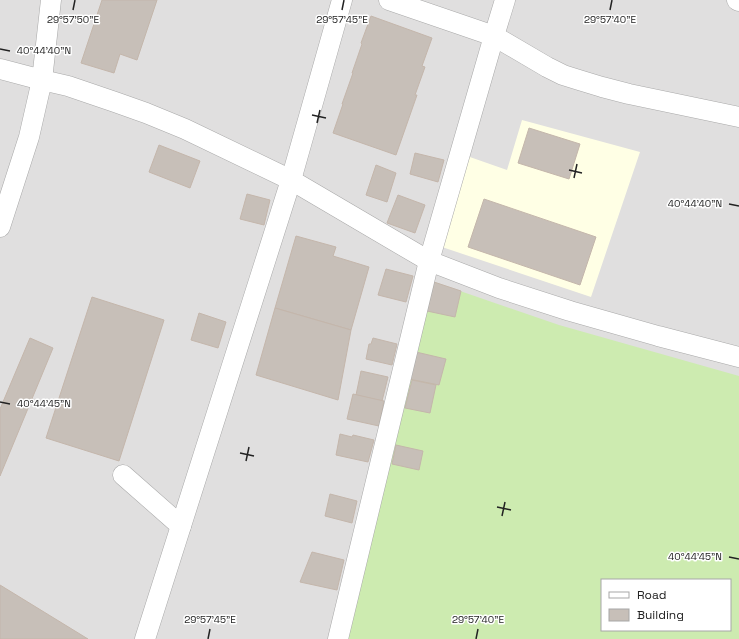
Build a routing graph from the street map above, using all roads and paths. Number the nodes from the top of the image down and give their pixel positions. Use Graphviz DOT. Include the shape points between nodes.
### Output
graph roads {
  1 [pos="51,0"];
  2 [pos="342,0"];
  3 [pos="389,0"];
  4 [pos="506,0"];
  5 [pos="494,36"];
  6 [pos="0,69"];
  7 [pos="42,80"];
  8 [pos="739,117"];
  9 [pos="291,180"];
  10 [pos="0,227"];
  11 [pos="430,261"];
  12 [pos="739,357"];
  13 [pos="123,475"];
  14 [pos="181,526"];
  15 [pos="145,639"];
  16 [pos="338,639"];
  1 -- 7 [label="street"];
  2 -- 9 [label="street"];
  3 -- 5 [label="street"];
  4 -- 5 [label="street"];
  5 -- 8 [label="street" via="547,67 579,80 629,94"];
  5 -- 11 [label="street"];
  6 -- 7 [label="street"];
  7 -- 9 [label="street" via="68,86 146,113"];
  7 -- 10 [label="street" via="29,137"];
  9 -- 11 [label="street"];
  9 -- 14 [label="street"];
  11 -- 12 [label="street" via="498,288 570,311"];
  11 -- 16 [label="street"];
  13 -- 14 [label="street"];
  14 -- 15 [label="street"];
}
